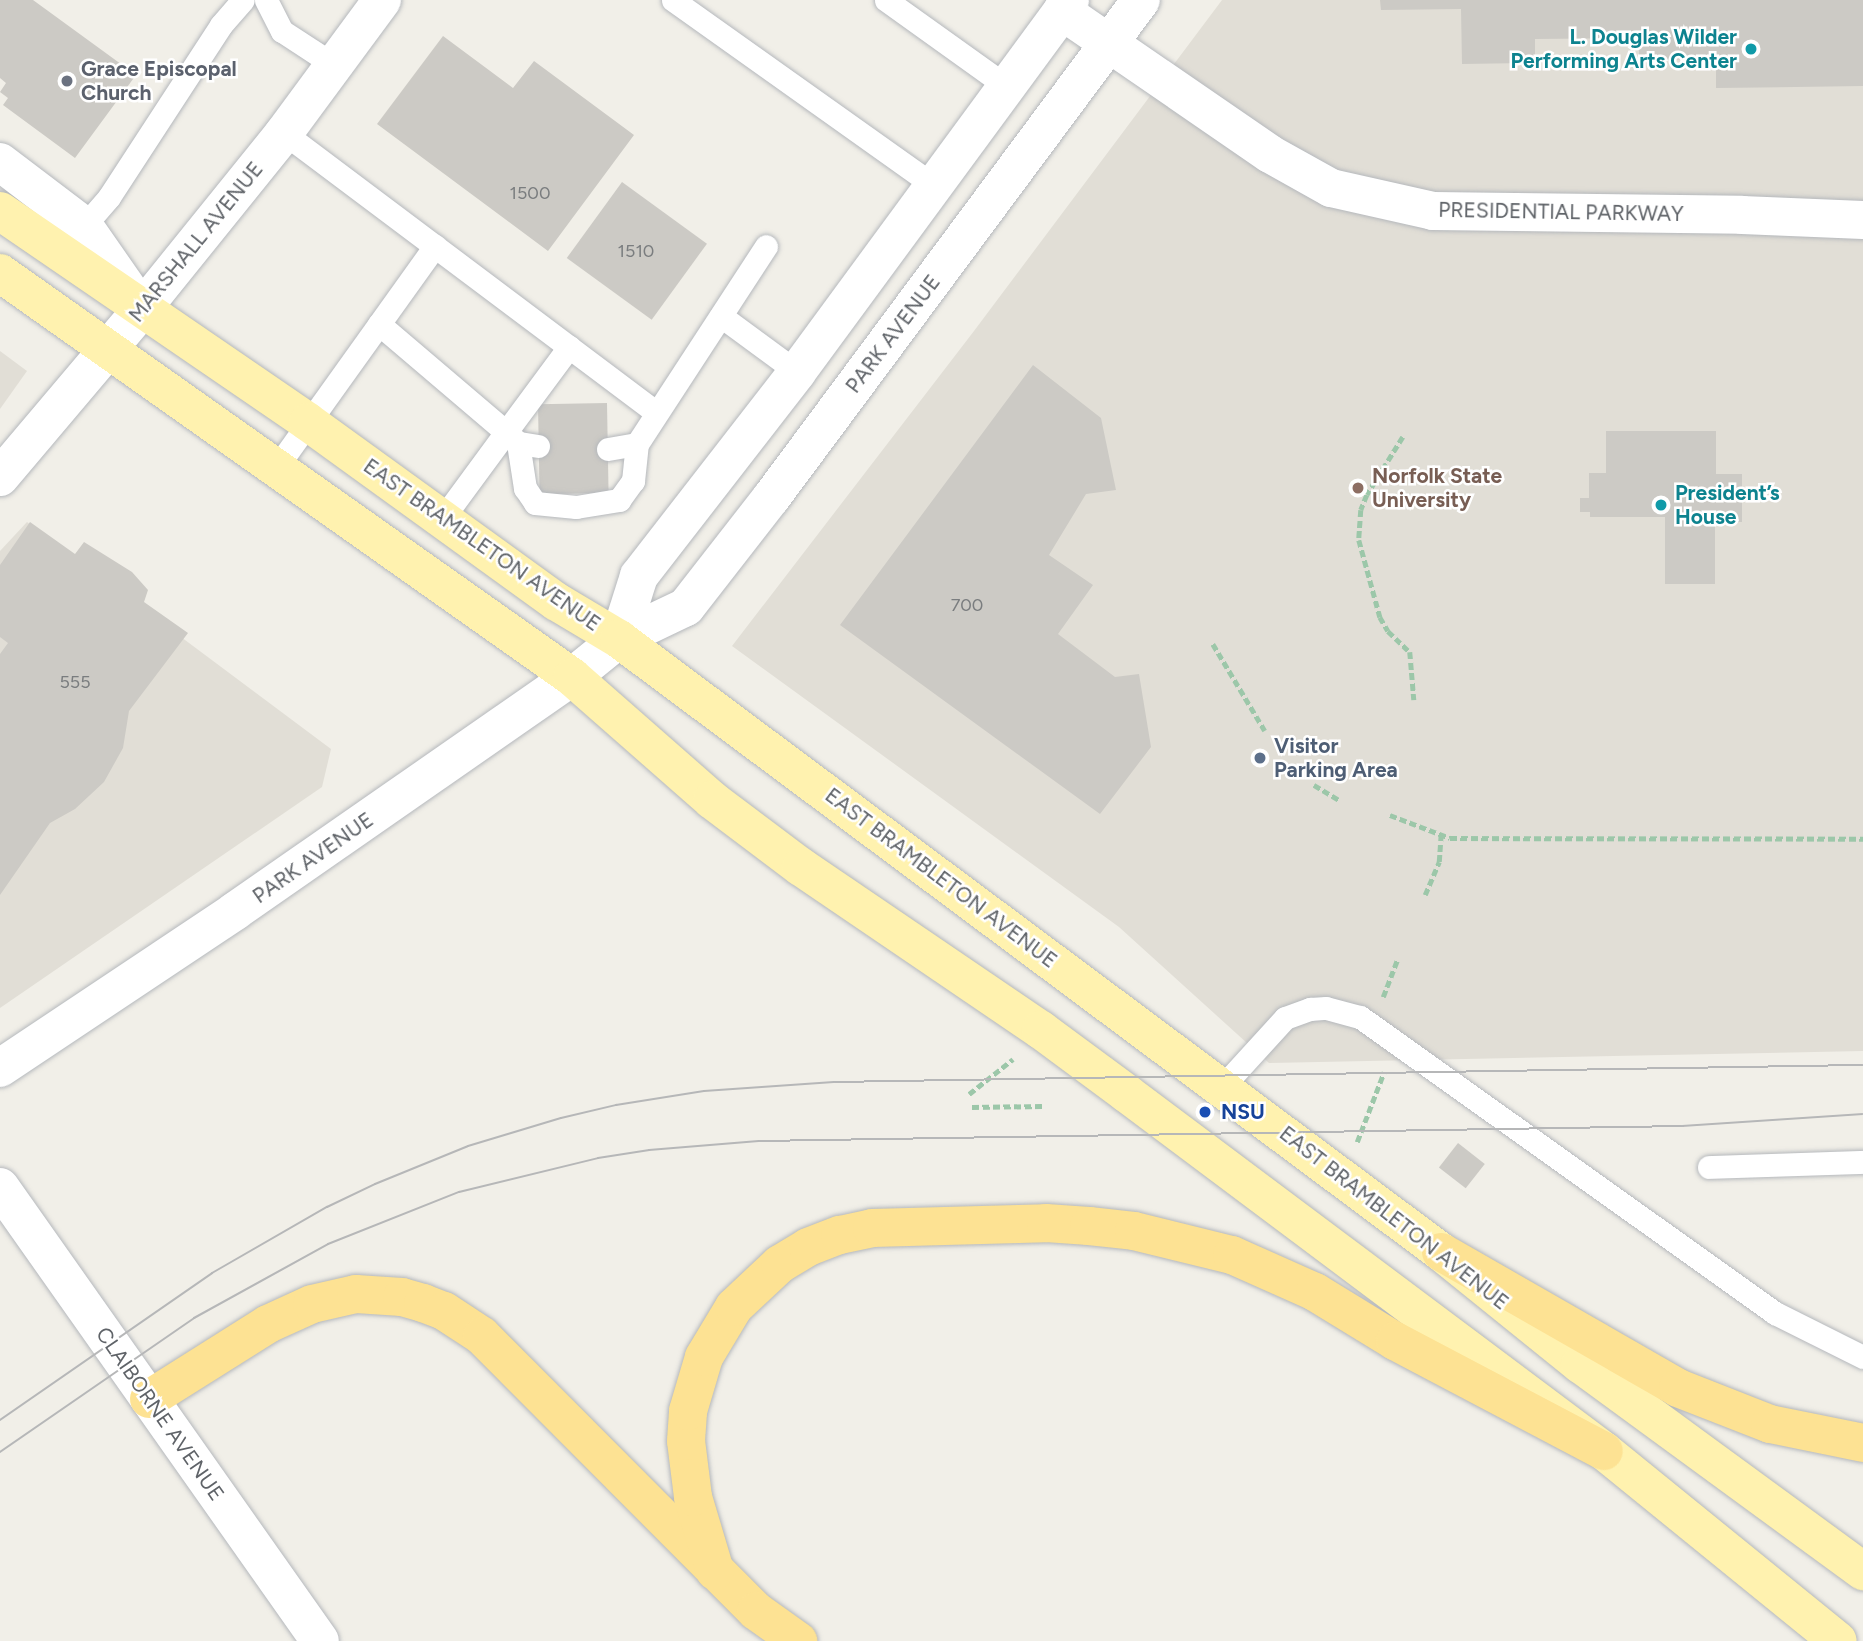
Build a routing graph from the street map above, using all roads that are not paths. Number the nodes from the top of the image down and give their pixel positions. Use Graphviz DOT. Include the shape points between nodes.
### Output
graph roads {
  1 [pos="243,0"];
  2 [pos="266,0"];
  3 [pos="382,0"];
  4 [pos="673,0"];
  5 [pos="886,0"];
  6 [pos="1141,0"];
  7 [pos="1066,6"];
  8 [pos="1108,44"];
  9 [pos="334,65"];
  10 [pos="1006,86"];
  11 [pos="284,133"];
  12 [pos="0,162"];
  13 [pos="933,185"];
  14 [pos="0,211"];
  15 [pos="1863,220"];
  16 [pos="84,226"];
  17 [pos="435,246"];
  18 [pos="766,246"];
  19 [pos="0,273"];
  20 [pos="142,309"];
  21 [pos="720,316"];
  22 [pos="379,324"];
  23 [pos="569,347"];
  24 [pos="108,348"];
  25 [pos="797,372"];
  26 [pos="655,412"];
  27 [pos="308,422"];
  28 [pos="521,440"];
  29 [pos="638,444"];
  30 [pos="608,449"];
  31 [pos="276,468"];
  32 [pos="0,477"];
  33 [pos="442,519"];
  34 [pos="619,639"];
  35 [pos="572,677"];
  36 [pos="0,1068"];
  37 [pos="1223,1087"];
  38 [pos="1863,1161"];
  39 [pos="1709,1167"];
  40 [pos="0,1187"];
  41 [pos="1441,1252"];
  42 [pos="1863,1357"];
  43 [pos="149,1399"];
  44 [pos="1863,1443"];
  45 [pos="1604,1451"];
  46 [pos="715,1570"];
  47 [pos="1863,1571"];
  48 [pos="320,1641"];
  49 [pos="798,1641"];
  50 [pos="1838,1641"];
  1 -- 16 [label="lane" via="221,25 109,197"];
  2 -- 9 [label="lane" via="282,32"];
  3 -- 9 [label="main road, MARSHALL AVENUE"];
  4 -- 13 [label="lane"];
  5 -- 10 [label="lane"];
  6 -- 8 [label="main road, PARK AVENUE"];
  7 -- 8 [label="main road, PRESIDENTIAL PARKWAY"];
  7 -- 10 [label="main road"];
  8 -- 15 [label="main road, PRESIDENTIAL PARKWAY" via="1270,154 1331,188 1433,211"];
  8 -- 34 [label="main road, PARK AVENUE" via="686,607"];
  9 -- 11 [label="main road, MARSHALL AVENUE"];
  10 -- 13 [label="main road"];
  11 -- 17 [label="lane"];
  11 -- 20 [label="main road, MARSHALL AVENUE"];
  12 -- 16 [label="main road"];
  13 -- 25 [label="main road"];
  14 -- 20 [label="main road, EAST BRAMBLETON AVENUE"];
  16 -- 20 [label="main road"];
  17 -- 22 [label="lane"];
  17 -- 23 [label="lane"];
  18 -- 21 [label="lane"];
  19 -- 24 [label="main road"];
  20 -- 24 [label="main road, MARSHALL AVENUE"];
  20 -- 27 [label="main road, EAST BRAMBLETON AVENUE"];
  21 -- 25 [label="lane"];
  21 -- 26 [label="lane"];
  22 -- 27 [label="lane"];
  22 -- 28 [label="lane"];
  23 -- 26 [label="lane"];
  23 -- 28 [label="lane"];
  24 -- 31 [label="main road"];
  24 -- 32 [label="main road, MARSHALL AVENUE"];
  25 -- 34 [label="main road" via="639,576"];
  26 -- 29 [label="lane"];
  27 -- 31 [label="lane"];
  27 -- 33 [label="main road, EAST BRAMBLETON AVENUE"];
  28 -- 29 [label="lane" via="524,488 535,503 576,507 619,500 633,481"];
  28 -- 33 [label="lane"];
  29 -- 30 [label="lane"];
  31 -- 35 [label="main road"];
  33 -- 34 [label="main road, EAST BRAMBLETON AVENUE" via="557,603"];
  34 -- 35 [label="main road, PARK AVENUE"];
  34 -- 37 [label="main road, EAST BRAMBLETON AVENUE"];
  35 -- 36 [label="main road, PARK AVENUE"];
  35 -- 45 [label="main road" via="712,800 801,867 1041,1030"];
  37 -- 41 [label="main road, EAST BRAMBLETON AVENUE"];
  37 -- 42 [label="lane" via="1285,1018 1326,1008 1360,1017 1775,1313"];
  38 -- 39 [label="lane"];
  40 -- 43 [label="main road, CLAIBORNE AVENUE"];
  41 -- 44 [label="highway" via="1678,1388 1770,1424"];
  41 -- 47 [label="main road, EAST BRAMBLETON AVENUE" via="1580,1364"];
  43 -- 46 [label="highway" via="268,1324 312,1304 356,1294 423,1303 482,1336"];
  43 -- 48 [label="main road, CLAIBORNE AVENUE"];
  45 -- 46 [label="highway" via="1395,1341 1315,1292 1232,1255 1134,1231 1078,1226 872,1228 808,1247 780,1264 734,1307 704,1357 688,1411 686,1441 693,1497"];
  45 -- 50 [label="main road"];
  46 -- 49 [label="highway" via="757,1611"];
}
